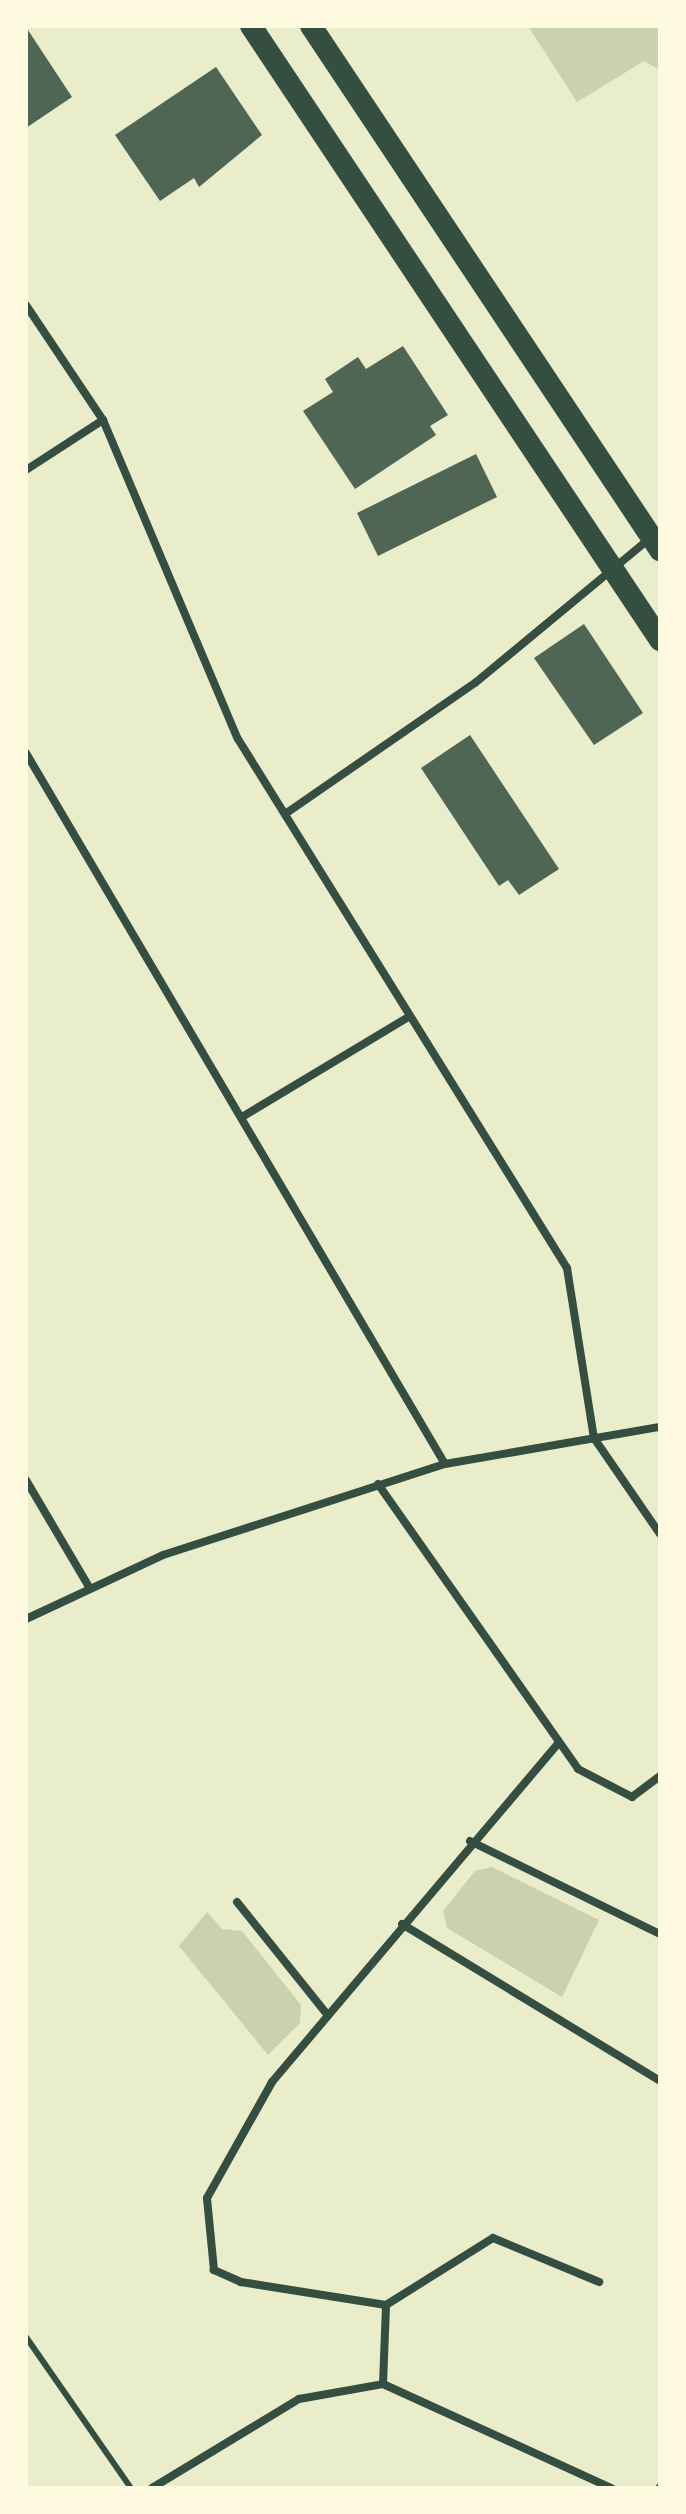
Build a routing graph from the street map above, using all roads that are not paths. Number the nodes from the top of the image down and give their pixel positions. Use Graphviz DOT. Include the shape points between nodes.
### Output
graph roads {
  1 [pos="251,26"];
  2 [pos="311,26"];
  3 [pos="26,305"];
  4 [pos="103,420"];
  5 [pos="26,470"];
  6 [pos="657,538"];
  7 [pos="614,572"];
  8 [pos="660,640"];
  9 [pos="26,753"];
  10 [pos="285,814"];
  11 [pos="407,1018"];
  12 [pos="242,1117"];
  13 [pos="660,1427"];
  14 [pos="594,1438"];
  15 [pos="445,1464"];
  16 [pos="26,1480"];
  17 [pos="378,1484"];
  18 [pos="660,1534"];
  19 [pos="89,1587"];
  20 [pos="26,1619"];
  21 [pos="558,1743"];
  22 [pos="660,1776"];
  23 [pos="470,1841"];
  24 [pos="237,1902"];
  25 [pos="402,1924"];
  26 [pos="660,1934"];
  27 [pos="326,2013"];
  28 [pos="660,2081"];
  29 [pos="599,2282"];
  30 [pos="386,2305"];
  31 [pos="26,2337"];
  32 [pos="383,2384"];
  33 [pos="131,2488"];
  34 [pos="152,2488"];
  35 [pos="611,2488"];
  1 -- 7 [label="highway"];
  2 -- 6 [label="highway"];
  3 -- 4 [label="street"];
  4 -- 5 [label="street"];
  4 -- 10 [label="street" via="218,696"];
  6 -- 7 [label="street"];
  7 -- 8 [label="highway"];
  7 -- 10 [label="street" via="364,766"];
  9 -- 12 [label="street"];
  10 -- 11 [label="street"];
  11 -- 12 [label="street"];
  11 -- 14 [label="street" via="567,1268"];
  12 -- 15 [label="street"];
  13 -- 14 [label="street"];
  14 -- 15 [label="street"];
  14 -- 18 [label="street"];
  15 -- 17 [label="street"];
  16 -- 19 [label="street"];
  17 -- 19 [label="street"];
  17 -- 21 [label="street"];
  19 -- 20 [label="street"];
  21 -- 22 [label="street" via="578,1769 632,1797"];
  21 -- 23 [label="street"];
  23 -- 25 [label="street"];
  23 -- 26 [label="street"];
  24 -- 27 [label="street"];
  25 -- 27 [label="street"];
  25 -- 28 [label="street"];
  27 -- 30 [label="street" via="272,2082 207,2198 205,2237 214,2270 241,2282"];
  29 -- 30 [label="street" via="493,2238"];
  30 -- 32 [label="street"];
  31 -- 33 [label="lane"];
  32 -- 34 [label="street" via="299,2399"];
  32 -- 35 [label="street"];
}
